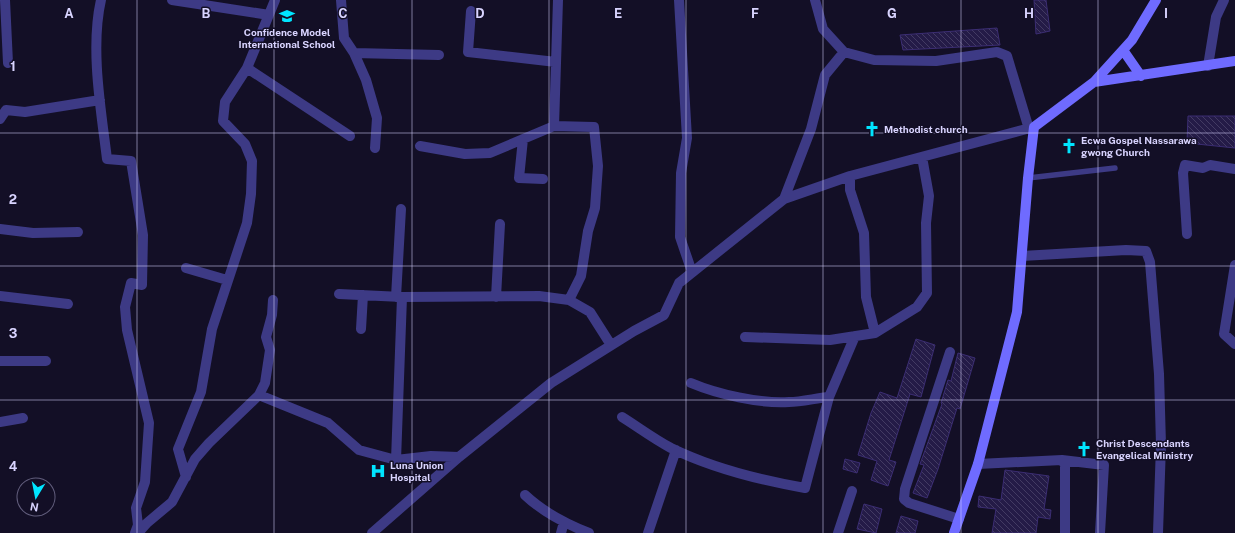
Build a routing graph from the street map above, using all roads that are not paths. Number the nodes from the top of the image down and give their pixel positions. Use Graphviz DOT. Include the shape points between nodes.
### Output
graph roads {
  1 [pos="5,0"];
  2 [pos="101,0"];
  3 [pos="172,0"];
  4 [pos="275,0"];
  5 [pos="341,0"];
  6 [pos="558,0"];
  7 [pos="679,0"];
  8 [pos="815,0"];
  9 [pos="1156,0"];
  10 [pos="1224,0"];
  11 [pos="471,11"];
  12 [pos="269,15"];
  13 [pos="1123,50"];
  14 [pos="844,52"];
  15 [pos="354,53"];
  16 [pos="439,55"];
  17 [pos="1235,61"];
  18 [pos="556,62"];
  19 [pos="8,63"];
  20 [pos="1208,66"];
  21 [pos="247,68"];
  22 [pos="1140,76"];
  23 [pos="1094,82"];
  24 [pos="100,100"];
  25 [pos="0,119"];
  26 [pos="554,126"];
  27 [pos="1031,128"];
  28 [pos="350,136"];
  29 [pos="523,139"];
  30 [pos="420,146"];
  31 [pos="376,148"];
  32 [pos="922,157"];
  33 [pos="1115,168"];
  34 [pos="1235,169"];
  35 [pos="850,176"];
  36 [pos="1028,178"];
  37 [pos="544,179"];
  38 [pos="784,199"];
  39 [pos="401,209"];
  40 [pos="500,224"];
  41 [pos="0,229"];
  42 [pos="78,232"];
  43 [pos="1187,234"];
  44 [pos="1022,256"];
  45 [pos="1235,265"];
  46 [pos="186,268"];
  47 [pos="692,272"];
  48 [pos="227,280"];
  49 [pos="339,294"];
  50 [pos="363,295"];
  51 [pos="0,296"];
  52 [pos="496,296"];
  53 [pos="399,297"];
  54 [pos="273,300"];
  55 [pos="569,300"];
  56 [pos="68,304"];
  57 [pos="362,329"];
  58 [pos="875,333"];
  59 [pos="855,336"];
  60 [pos="745,337"];
  61 [pos="1235,344"];
  62 [pos="612,345"];
  63 [pos="950,352"];
  64 [pos="0,361"];
  65 [pos="46,361"];
  66 [pos="690,383"];
  67 [pos="259,395"];
  68 [pos="829,396"];
  69 [pos="622,416"];
  70 [pos="23,418"];
  71 [pos="0,422"];
  72 [pos="676,450"];
  73 [pos="459,457"];
  74 [pos="396,460"];
  75 [pos="1062,460"];
  76 [pos="978,464"];
  77 [pos="186,477"];
  78 [pos="852,491"];
  79 [pos="525,495"];
  80 [pos="959,519"];
  81 [pos="564,522"];
  82 [pos="651,532"];
  83 [pos="135,533"];
  84 [pos="138,533"];
  85 [pos="372,533"];
  86 [pos="561,533"];
  87 [pos="589,533"];
  88 [pos="838,533"];
  89 [pos="954,533"];
  90 [pos="1065,533"];
  91 [pos="1100,533"];
  92 [pos="1158,533"];
  1 -- 19 [label="street"];
  2 -- 24 [label="street" via="97,19"];
  3 -- 12 [label="street"];
  4 -- 12 [label="street"];
  5 -- 15 [label="street" via="344,38"];
  6 -- 18 [label="street"];
  7 -- 47 [label="street" via="687,138 681,173 680,237"];
  8 -- 14 [label="street" via="823,29"];
  9 -- 13 [label="street" via="1132,40"];
  10 -- 20 [label="street" via="1216,17"];
  11 -- 18 [label="street" via="468,52"];
  12 -- 21 [label="street"];
  13 -- 22 [label="street"];
  13 -- 23 [label="street"];
  14 -- 27 [label="street" via="874,60 936,61 997,52 1007,56"];
  14 -- 38 [label="street" via="825,75 811,129"];
  15 -- 16 [label="street"];
  15 -- 31 [label="street" via="366,80 377,118"];
  17 -- 20 [label="street"];
  18 -- 26 [label="street"];
  20 -- 22 [label="street"];
  21 -- 28 [label="street"];
  21 -- 48 [label="street" via="225,102 223,121 245,144 252,161 247,223"];
  22 -- 23 [label="street"];
  23 -- 27 [label="street"];
  24 -- 25 [label="street" via="25,112 6,110"];
  24 -- 83 [label="street" via="107,159 131,161 143,235 142,285 131,283 125,307 127,330 148,423 145,482 136,508 138,525"];
  26 -- 29 [label="street"];
  26 -- 55 [label="street" via="594,127 598,166 595,208 588,231 581,276"];
  27 -- 32 [label="street"];
  27 -- 36 [label="street"];
  29 -- 30 [label="street" via="490,153 465,154"];
  29 -- 37 [label="street" via="519,178"];
  32 -- 35 [label="street"];
  32 -- 58 [label="street" via="929,196 926,224 927,293 917,307"];
  33 -- 36 [label="lane"];
  34 -- 43 [label="street" via="1210,165 1203,168 1184,165"];
  35 -- 38 [label="street"];
  35 -- 58 [label="street" via="850,190 864,233 866,297"];
  36 -- 44 [label="street"];
  38 -- 47 [label="street"];
  39 -- 53 [label="street"];
  40 -- 52 [label="street"];
  41 -- 42 [label="street" via="33,233"];
  44 -- 76 [label="street" via="1017,312"];
  44 -- 92 [label="street" via="1146,251 1150,262 1160,374"];
  45 -- 61 [label="street" via="1224,334"];
  46 -- 48 [label="street"];
  47 -- 62 [label="street" via="679,283 664,315"];
  48 -- 77 [label="street" via="212,329 201,392 178,449"];
  49 -- 50 [label="street"];
  50 -- 53 [label="street"];
  50 -- 57 [label="street"];
  51 -- 56 [label="street"];
  52 -- 53 [label="street"];
  52 -- 55 [label="street" via="539,296"];
  53 -- 74 [label="street"];
  54 -- 67 [label="street" via="266,337 270,350 265,383"];
  55 -- 62 [label="street" via="590,312"];
  58 -- 59 [label="street"];
  59 -- 60 [label="street" via="830,340"];
  59 -- 68 [label="street"];
  62 -- 73 [label="street" via="551,382"];
  63 -- 80 [label="street" via="905,489 904,499 909,503"];
  64 -- 65 [label="street"];
  66 -- 68 [label="street" via="713,392 766,401 789,402"];
  67 -- 74 [label="street" via="328,423 359,450"];
  67 -- 77 [label="street" via="209,443 195,459"];
  68 -- 72 [label="street" via="805,488 758,480 710,465"];
  69 -- 72 [label="street"];
  70 -- 71 [label="street"];
  72 -- 82 [label="street"];
  73 -- 74 [label="street" via="431,456"];
  73 -- 85 [label="street"];
  75 -- 76 [label="street"];
  75 -- 90 [label="street" via="1065,465"];
  75 -- 91 [label="street" via="1104,466"];
  76 -- 80 [label="street"];
  77 -- 84 [label="street" via="172,502"];
  78 -- 88 [label="street"];
  79 -- 81 [label="street"];
  80 -- 89 [label="street"];
  81 -- 86 [label="street"];
  81 -- 87 [label="street"];
}
